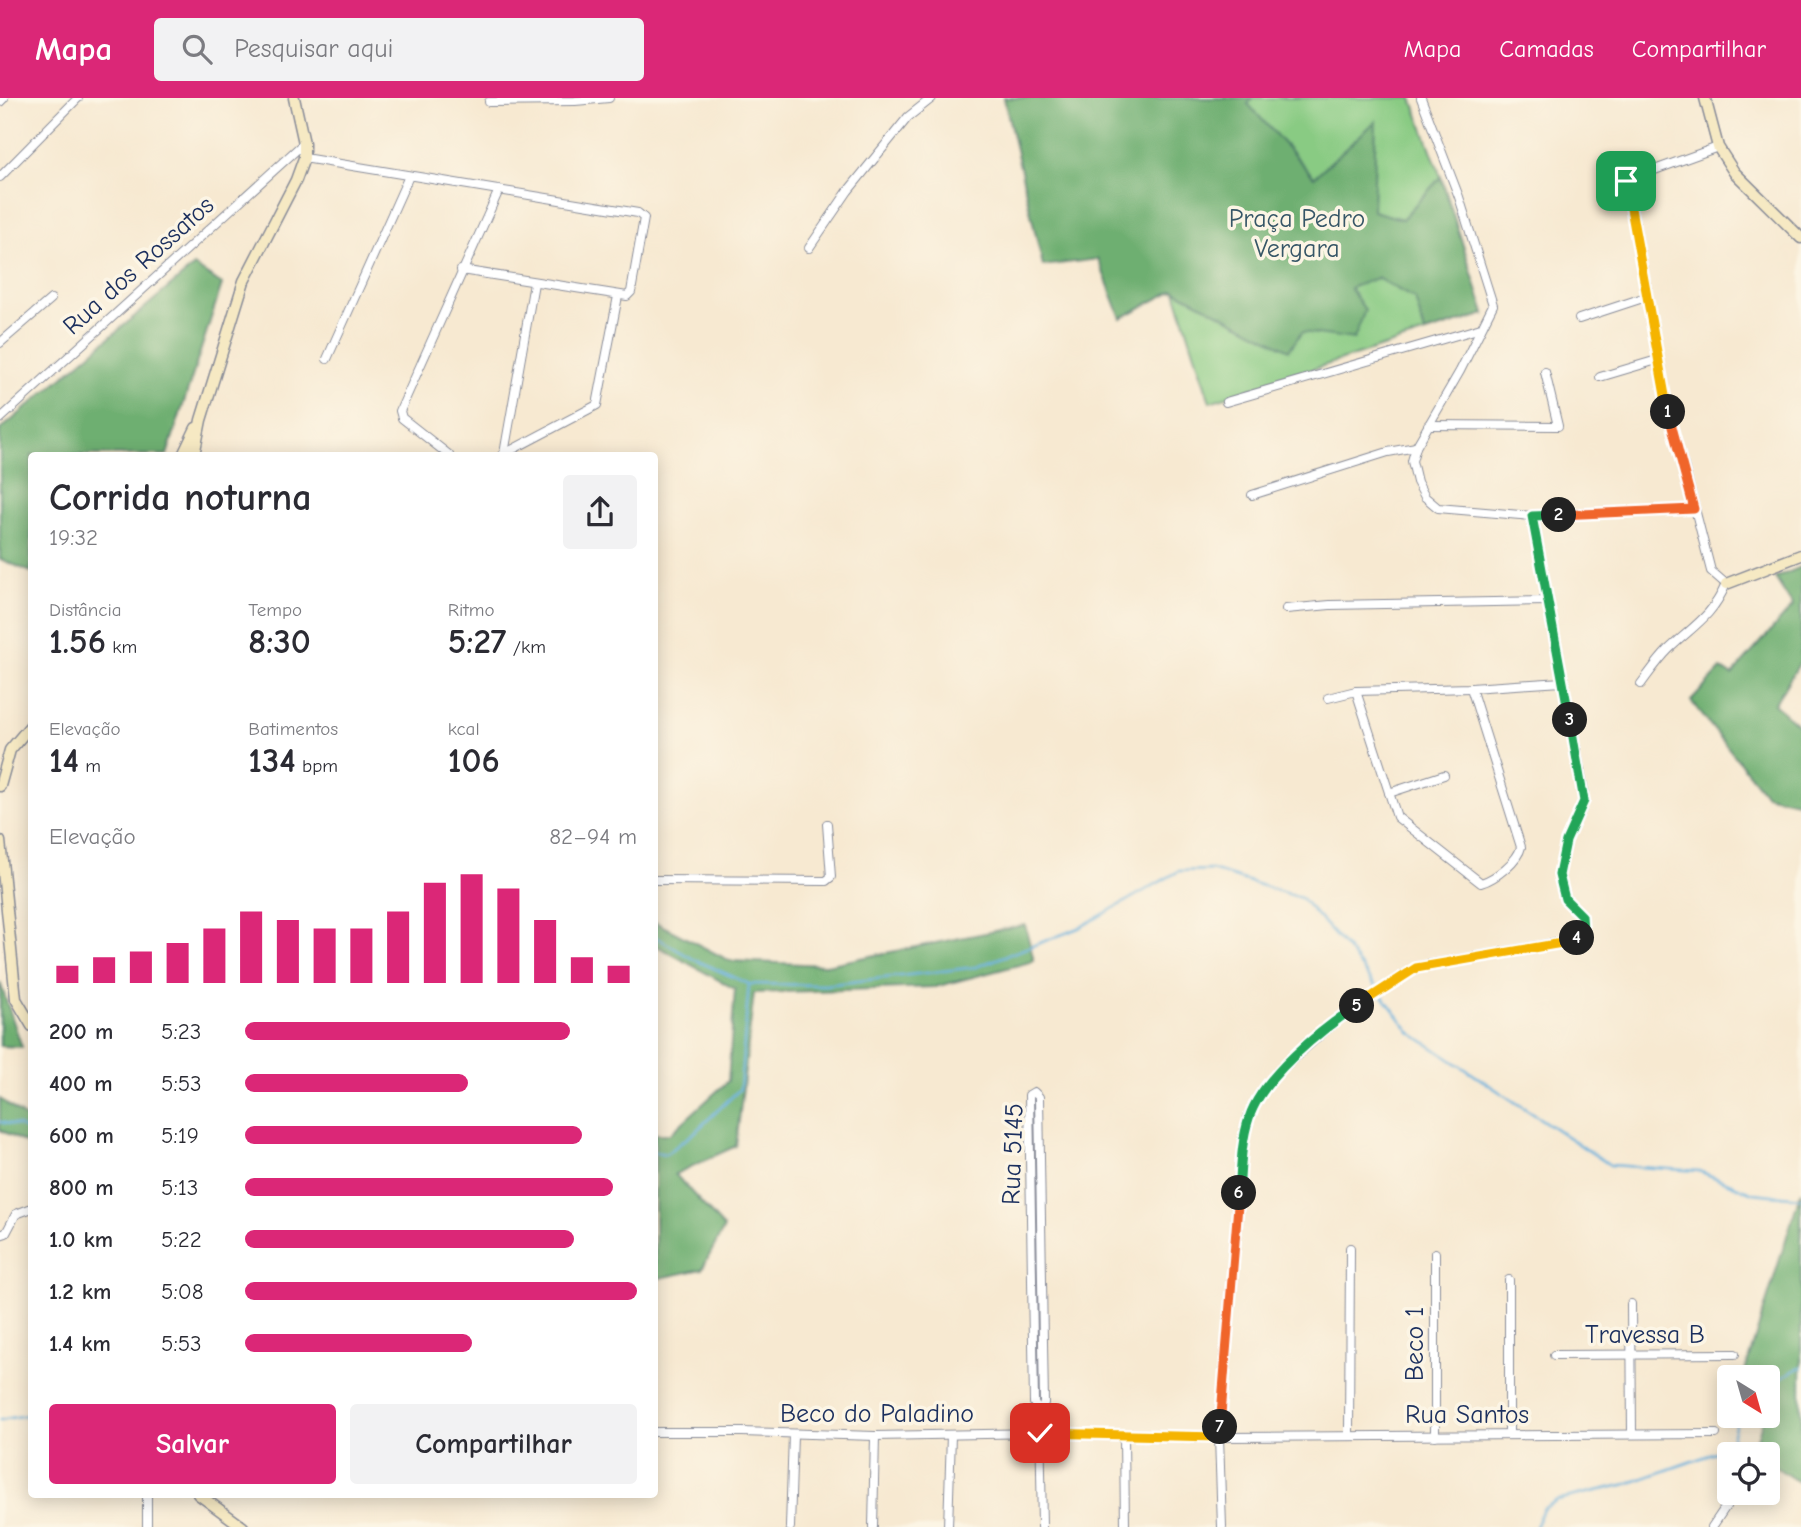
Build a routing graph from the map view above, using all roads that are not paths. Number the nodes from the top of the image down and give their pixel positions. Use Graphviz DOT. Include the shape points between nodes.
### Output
graph roads {
  1 [pos="4,98"];
  2 [pos="78,98"];
  3 [pos="294,98"];
  4 [pos="932,98"];
  5 [pos="1421,98"];
  6 [pos="1705,98"];
  7 [pos="605,99"];
  8 [pos="0,102"];
  9 [pos="489,102"];
  10 [pos="304,143"];
  11 [pos="1718,147"];
  12 [pos="303,158"];
  13 [pos="409,176"];
  14 [pos="0,177"];
  15 [pos="499,190"];
  16 [pos="1801,238"];
  17 [pos="809,248"];
  18 [pos="461,270"];
  19 [pos="534,283"];
  20 [pos="618,296"];
  21 [pos="1646,297"];
  22 [pos="51,299"];
  23 [pos="1579,319"];
  24 [pos="1481,328"];
  25 [pos="0,344"];
  26 [pos="327,359"];
  27 [pos="1657,360"];
  28 [pos="1545,372"];
  29 [pos="1600,377"];
  30 [pos="1226,402"];
  31 [pos="0,419"];
  32 [pos="201,420"];
  33 [pos="1428,425"];
  34 [pos="1416,447"];
  35 [pos="185,452"];
  36 [pos="195,452"];
  37 [pos="445,452"];
  38 [pos="503,452"];
  39 [pos="507,452"];
  40 [pos="1252,495"];
  41 [pos="1694,509"];
  42 [pos="1532,516"];
  43 [pos="1801,555"];
  44 [pos="1726,584"];
  45 [pos="1547,601"];
  46 [pos="1286,610"];
  47 [pos="1562,682"];
  48 [pos="1641,684"];
  49 [pos="1472,688"];
  50 [pos="1356,691"];
  51 [pos="1328,698"];
  52 [pos="28,729"];
  53 [pos="1444,775"];
  54 [pos="0,786"];
  55 [pos="1389,793"];
  56 [pos="827,824"];
  57 [pos="0,841"];
  58 [pos="658,880"];
  59 [pos="28,1019"];
  60 [pos="28,1210"];
  61 [pos="1036,1225"];
  62 [pos="0,1235"];
  63 [pos="1350,1248"];
  64 [pos="1435,1253"];
  65 [pos="1509,1280"];
  66 [pos="1631,1304"];
  67 [pos="1554,1354"];
  68 [pos="1735,1354"];
  69 [pos="1631,1356"];
  70 [pos="658,1432"];
  71 [pos="1040,1433"];
  72 [pos="793,1434"];
  73 [pos="1124,1434"];
  74 [pos="1632,1434"];
  75 [pos="1716,1434"];
  76 [pos="951,1435"];
  77 [pos="1509,1435"];
  78 [pos="875,1436"];
  79 [pos="1349,1436"];
  80 [pos="1435,1436"];
  81 [pos="1219,1437"];
  82 [pos="147,1498"];
  83 [pos="203,1498"];
  84 [pos="1727,1505"];
  85 [pos="147,1527"];
  86 [pos="243,1527"];
  87 [pos="790,1527"];
  88 [pos="873,1527"];
  89 [pos="948,1527"];
  90 [pos="1042,1527"];
  91 [pos="1125,1527"];
  92 [pos="1222,1527"];
  93 [pos="1712,1527"];
  1 -- 8 [label="street"];
  2 -- 14 [label="street"];
  3 -- 10 [label="main road"];
  4 -- 17 [label="street" via="908,117"];
  5 -- 24 [label="street" via="1493,305"];
  6 -- 11 [label="main road"];
  7 -- 9 [label="street"];
  10 -- 12 [label="main road"];
  10 -- 31 [label="street, Rua dos Rossatos"];
  11 -- 16 [label="main road" via="1734,173"];
  11 -- 21 [label="street" via="1627,180"];
  12 -- 13 [label="street"];
  12 -- 32 [label="main road" via="244,281"];
  13 -- 15 [label="street"];
  13 -- 26 [label="street"];
  15 -- 18 [label="street"];
  15 -- 20 [label="street" via="643,215 630,293"];
  18 -- 19 [label="street"];
  18 -- 37 [label="street" via="400,414"];
  19 -- 20 [label="street"];
  19 -- 38 [label="street"];
  20 -- 39 [label="street" via="597,405"];
  21 -- 23 [label="street"];
  21 -- 27 [label="street"];
  22 -- 25 [label="street"];
  24 -- 30 [label="street"];
  24 -- 33 [label="street"];
  27 -- 29 [label="street"];
  27 -- 41 [label="street"];
  28 -- 33 [label="street" via="1558,426"];
  32 -- 35 [label="main road"];
  32 -- 36 [label="main road"];
  33 -- 34 [label="street"];
  34 -- 40 [label="street"];
  34 -- 42 [label="street" via="1412,461 1417,482 1438,508"];
  41 -- 42 [label="street"];
  41 -- 44 [label="street" via="1711,571"];
  42 -- 45 [label="street"];
  43 -- 44 [label="main road"];
  44 -- 48 [label="street" via="1709,614 1656,662"];
  45 -- 46 [label="street"];
  45 -- 47 [label="street"];
  47 -- 49 [label="street"];
  47 -- 81 [label="street" via="1584,792 1559,875 1565,899 1582,916 1583,930 1577,938 1562,943 1416,968 1337,1020 1261,1093 1249,1115 1243,1141"];
  49 -- 50 [label="street"];
  49 -- 55 [label="street" via="1521,847 1517,857 1479,882 1397,817"];
  50 -- 51 [label="street"];
  50 -- 55 [label="street"];
  52 -- 54 [label="main road" via="10,750"];
  53 -- 55 [label="street"];
  56 -- 58 [label="street" via="831,877 825,881"];
  57 -- 59 [label="main road" via="16,999"];
  60 -- 62 [label="street" via="16,1214 6,1233"];
  61 -- 61 [label="street, Rua 5145" via="1039,1097 1034,1092 1029,1095"];
  61 -- 71 [label="street, Rua 5145" via="1044,1403"];
  63 -- 79 [label="street"];
  64 -- 80 [label="street, Beco 1"];
  65 -- 77 [label="street"];
  66 -- 69 [label="street"];
  67 -- 69 [label="street, Travessa B"];
  68 -- 69 [label="street, Travessa B"];
  69 -- 74 [label="street"];
  70 -- 72 [label="street, Beco do Paladino"];
  71 -- 73 [label="street, Beco do Paladino"];
  71 -- 76 [label="street, Beco do Paladino"];
  71 -- 90 [label="street, Rua 5145"];
  72 -- 78 [label="street, Beco do Paladino"];
  72 -- 87 [label="street"];
  73 -- 81 [label="street, Beco do Paladino"];
  73 -- 91 [label="street"];
  74 -- 75 [label="street, Rua Santos"];
  74 -- 77 [label="street, Rua Santos"];
  76 -- 78 [label="street, Beco do Paladino"];
  76 -- 89 [label="street"];
  77 -- 80 [label="street, Rua Santos"];
  78 -- 88 [label="street"];
  79 -- 80 [label="street, Rua Santos"];
  79 -- 81 [label="street, Rua Santos"];
  81 -- 92 [label="street"];
  82 -- 85 [label="street"];
  83 -- 86 [label="main road"];
  84 -- 93 [label="street"];
}
